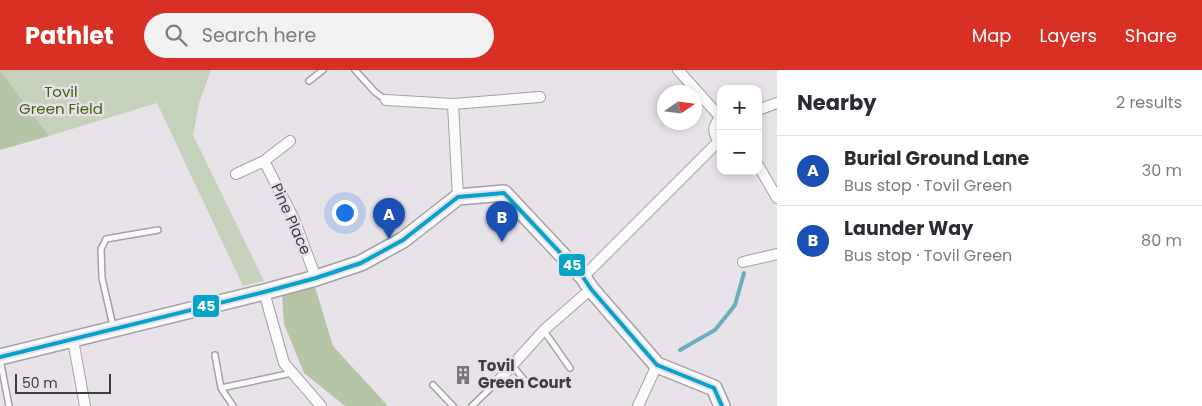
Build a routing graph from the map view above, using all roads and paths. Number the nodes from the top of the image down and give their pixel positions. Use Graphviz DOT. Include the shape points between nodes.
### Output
graph roads {
  1 [pos="323,70"];
  2 [pos="355,70"];
  3 [pos="678,70"];
  4 [pos="309,81"];
  5 [pos="540,97"];
  6 [pos="386,100"];
  7 [pos="777,103"];
  8 [pos="452,104"];
  9 [pos="762,109"];
  10 [pos="717,114"];
  11 [pos="717,121"];
  12 [pos="717,139"];
  13 [pos="290,141"];
  14 [pos="717,145"];
  15 [pos="264,161"];
  16 [pos="762,172"];
  17 [pos="236,174"];
  18 [pos="458,197"];
  19 [pos="777,198"];
  20 [pos="158,230"];
  21 [pos="777,254"];
  22 [pos="743,262"];
  23 [pos="316,278"];
  24 [pos="587,283"];
  25 [pos="264,292"];
  26 [pos="114,329"];
  27 [pos="544,330"];
  28 [pos="73,340"];
  29 [pos="215,355"];
  30 [pos="0,358"];
  31 [pos="512,365"];
  32 [pos="657,365"];
  33 [pos="570,368"];
  34 [pos="292,373"];
  35 [pos="498,380"];
  36 [pos="525,381"];
  37 [pos="433,386"];
  38 [pos="221,388"];
  39 [pos="9,406"];
  40 [pos="85,406"];
  41 [pos="233,406"];
  42 [pos="321,406"];
  43 [pos="453,406"];
  44 [pos="472,406"];
  45 [pos="638,406"];
  46 [pos="722,406"];
  1 -- 4 [label="lane"];
  2 -- 6 [label="lane"];
  3 -- 10 [label="street"];
  5 -- 8 [label="street"];
  6 -- 8 [label="street"];
  7 -- 9 [label="street"];
  8 -- 18 [label="street"];
  11 -- 12 [label="street" via="714,129"];
  13 -- 15 [label="street"];
  14 -- 24 [label="street"];
  15 -- 17 [label="street"];
  15 -- 23 [label="street, Pine Place" via="294,219"];
  16 -- 19 [label="street"];
  18 -- 23 [label="street" via="403,240 361,263"];
  18 -- 24 [label="street" via="504,193"];
  20 -- 26 [label="lane" via="106,239 100,249 102,278"];
  21 -- 22 [label="street"];
  23 -- 25 [label="street"];
  24 -- 27 [label="street"];
  24 -- 32 [label="street"];
  25 -- 26 [label="street"];
  25 -- 34 [label="street" via="284,363"];
  26 -- 28 [label="street"];
  27 -- 31 [label="street"];
  27 -- 33 [label="lane"];
  28 -- 30 [label="street"];
  28 -- 40 [label="street"];
  29 -- 38 [label="lane"];
  30 -- 39 [label="lane"];
  31 -- 35 [label="street"];
  31 -- 36 [label="lane"];
  32 -- 45 [label="street"];
  32 -- 46 [label="street" via="714,388"];
  34 -- 38 [label="lane"];
  34 -- 42 [label="street"];
  35 -- 44 [label="lane"];
  37 -- 43 [label="lane"];
  38 -- 41 [label="lane"];
}
